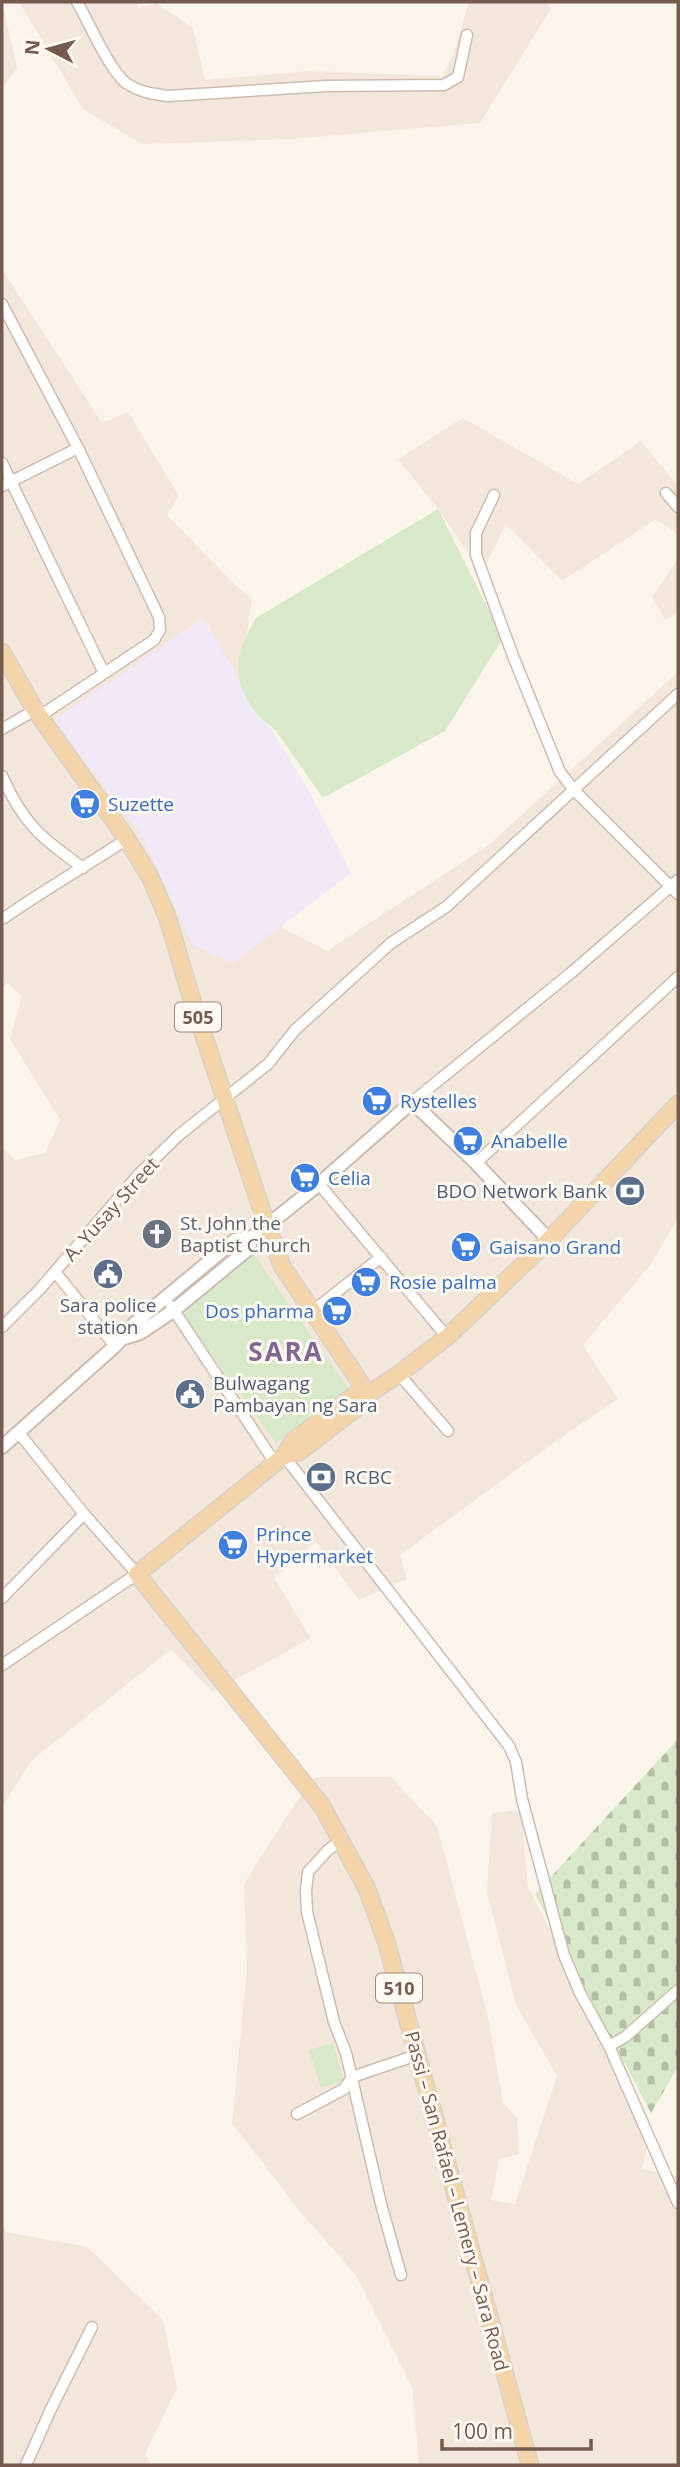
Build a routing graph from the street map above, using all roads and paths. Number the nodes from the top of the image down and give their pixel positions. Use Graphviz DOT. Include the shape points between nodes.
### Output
graph roads {
  1 [pos="77,2"];
  2 [pos="467,36"];
  3 [pos="2,304"];
  4 [pos="78,448"];
  5 [pos="2,463"];
  6 [pos="6,484"];
  7 [pos="666,493"];
  8 [pos="494,495"];
  9 [pos="678,507"];
  10 [pos="2,652"];
  11 [pos="104,673"];
  12 [pos="678,694"];
  13 [pos="38,713"];
  14 [pos="2,729"];
  15 [pos="2,776"];
  16 [pos="574,790"];
  17 [pos="127,839"];
  18 [pos="83,869"];
  19 [pos="676,886"];
  20 [pos="4,918"];
  21 [pos="678,977"];
  22 [pos="225,1097"];
  23 [pos="412,1101"];
  24 [pos="678,1104"];
  25 [pos="476,1163"];
  26 [pos="319,1184"];
  27 [pos="267,1226"];
  28 [pos="253,1237"];
  29 [pos="549,1240"];
  30 [pos="381,1257"];
  31 [pos="55,1272"];
  32 [pos="167,1297"];
  33 [pos="173,1311"];
  34 [pos="313,1311"];
  35 [pos="2,1327"];
  36 [pos="447,1337"];
  37 [pos="120,1342"];
  38 [pos="399,1374"];
  39 [pos="367,1390"];
  40 [pos="448,1431"];
  41 [pos="19,1433"];
  42 [pos="2,1447"];
  43 [pos="279,1460"];
  44 [pos="84,1514"];
  45 [pos="137,1574"];
  46 [pos="2,1598"];
  47 [pos="2,1665"];
  48 [pos="342,1840"];
  49 [pos="678,1990"];
  50 [pos="609,2046"];
  51 [pos="417,2055"];
  52 [pos="352,2077"];
  53 [pos="297,2114"];
  54 [pos="678,2203"];
  55 [pos="401,2275"];
  56 [pos="92,2327"];
  57 [pos="26,2465"];
  58 [pos="530,2465"];
  1 -- 2 [label="street" via="125,82 143,92 169,96 326,86 444,85 458,76"];
  3 -- 4 [label="street"];
  4 -- 6 [label="street"];
  4 -- 11 [label="street" via="159,617 160,630 154,640"];
  5 -- 6 [label="street"];
  6 -- 11 [label="street"];
  7 -- 9 [label="street"];
  8 -- 16 [label="street" via="476,533 476,555 560,772"];
  10 -- 13 [label="main road, 505"];
  11 -- 13 [label="street"];
  12 -- 16 [label="street, A. Yusay Street"];
  13 -- 14 [label="street"];
  13 -- 17 [label="main road, 505"];
  15 -- 18 [label="street" via="26,821"];
  16 -- 19 [label="street"];
  16 -- 22 [label="street, A. Yusay Street" via="446,907 391,943 295,1030 268,1064"];
  17 -- 18 [label="street"];
  17 -- 22 [label="main road, 505" via="166,916"];
  18 -- 20 [label="street"];
  19 -- 23 [label="street"];
  21 -- 25 [label="street"];
  22 -- 27 [label="main road, 505"];
  22 -- 31 [label="street, A. Yusay Street" via="139,1174"];
  23 -- 25 [label="street"];
  23 -- 26 [label="street"];
  24 -- 29 [label="main road"];
  25 -- 29 [label="street"];
  26 -- 27 [label="street"];
  26 -- 30 [label="street"];
  27 -- 28 [label="street"];
  27 -- 34 [label="main road, 505" via="282,1266"];
  28 -- 32 [label="street" via="235,1240"];
  28 -- 33 [label="street" via="247,1250"];
  29 -- 36 [label="main road"];
  30 -- 34 [label="street"];
  30 -- 36 [label="street"];
  31 -- 35 [label="street, A. Yusay Street"];
  31 -- 37 [label="street"];
  32 -- 33 [label="street"];
  32 -- 37 [label="street"];
  33 -- 37 [label="street"];
  33 -- 43 [label="street"];
  34 -- 39 [label="main road, 505"];
  36 -- 38 [label="main road"];
  37 -- 41 [label="street"];
  38 -- 39 [label="main road"];
  38 -- 40 [label="street"];
  39 -- 43 [label="main road" via="358,1407 299,1452"];
  41 -- 42 [label="street"];
  41 -- 44 [label="street"];
  43 -- 45 [label="main road"];
  43 -- 50 [label="street" via="509,1746 564,1955"];
  44 -- 45 [label="street"];
  44 -- 46 [label="street"];
  45 -- 47 [label="street"];
  45 -- 48 [label="main road, Passi – San Rafael – Lemery – Sara Road / 510" via="322,1806"];
  48 -- 51 [label="main road, Passi – San Rafael – Lemery – Sara Road / 510" via="386,1941"];
  48 -- 52 [label="street" via="308,1872 306,1891 334,2022"];
  49 -- 50 [label="street"];
  50 -- 54 [label="street"];
  51 -- 52 [label="street"];
  51 -- 58 [label="main road, Passi – San Rafael – Lemery – Sara Road / 510"];
  52 -- 53 [label="street" via="344,2089"];
  52 -- 55 [label="street"];
  56 -- 57 [label="street"];
}
